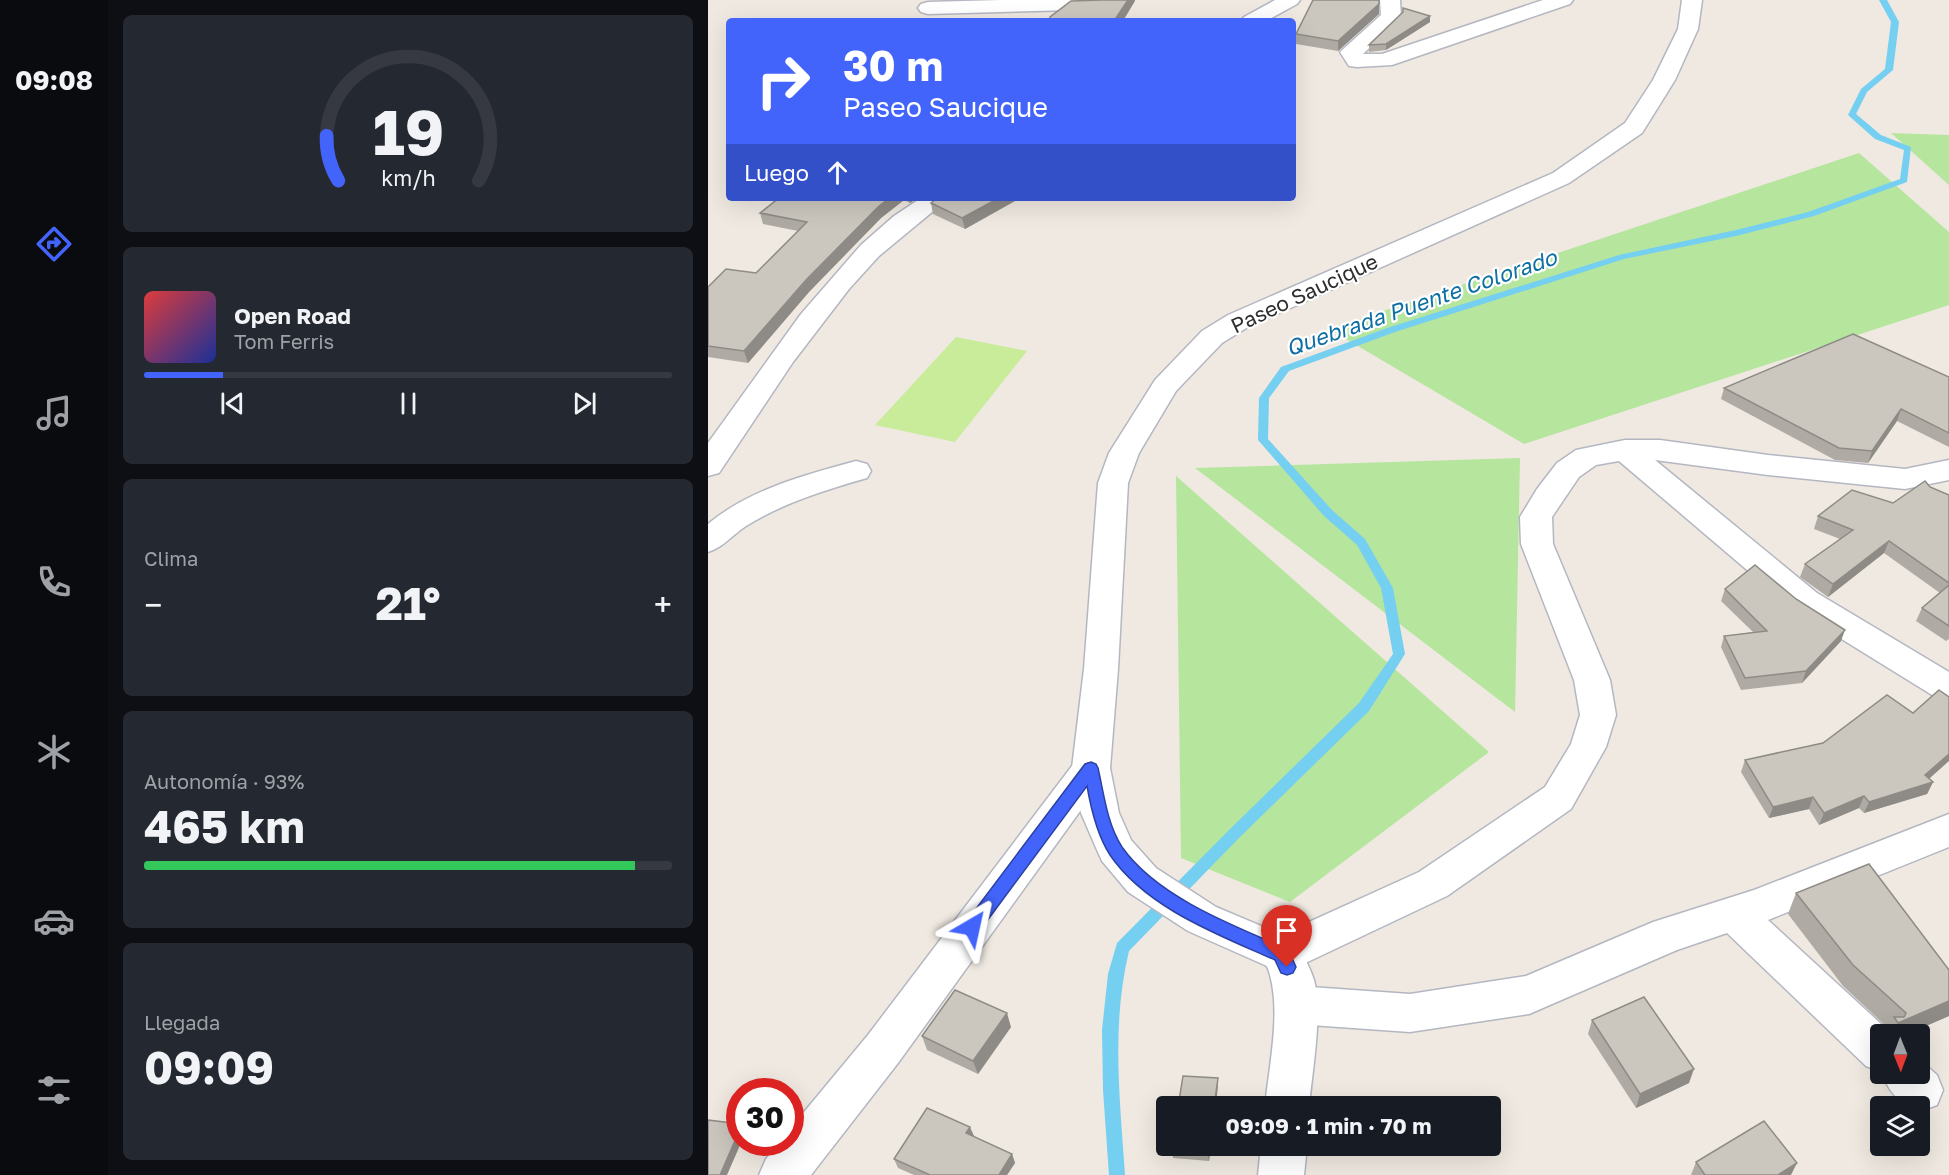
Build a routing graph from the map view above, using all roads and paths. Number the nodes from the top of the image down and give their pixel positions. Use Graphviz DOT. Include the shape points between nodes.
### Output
graph roads {
  1 [pos="1290,0"];
  2 [pos="1390,0"];
  3 [pos="1563,0"];
  4 [pos="1692,0"];
  5 [pos="1118,7"];
  6 [pos="928,8"];
  7 [pos="1257,18"];
  8 [pos="932,201"];
  9 [pos="1625,450"];
  10 [pos="708,466"];
  11 [pos="1949,470"];
  12 [pos="856,471"];
  13 [pos="708,541"];
  14 [pos="1948,688"];
  15 [pos="1091,768"];
  16 [pos="1949,830"];
  17 [pos="1734,914"];
  18 [pos="1282,954"];
  19 [pos="1296,1005"];
  20 [pos="1870,1042"];
  21 [pos="1288,1096"];
  22 [pos="1283,1156"];
  23 [pos="782,1175"];
  24 [pos="1281,1175"];
  1 -- 7 [label="street"];
  2 -- 3 [label="street" via="1391,17 1351,52 1357,61 1384,60"];
  4 -- 15 [label="street, Paseo Saucique" via="1688,29 1635,128 1561,178 1238,321 1212,337 1165,387 1125,453 1113,483"];
  5 -- 6 [label="street"];
  8 -- 10 [label="street" via="915,211 863,259 813,316"];
  9 -- 11 [label="street" via="1660,450 1905,479"];
  9 -- 14 [label="street" via="1804,602"];
  9 -- 18 [label="street" via="1587,457 1568,470 1536,517 1538,544 1592,680 1598,715 1588,747 1558,798 1433,884"];
  12 -- 13 [label="street" via="801,486 734,519"];
  15 -- 18 [label="street, Paseo Saucique" via="1100,813 1116,850 1142,880 1202,919"];
  15 -- 23 [label="street" via="883,1049"];
  16 -- 17 [label="street"];
  17 -- 19 [label="street" via="1667,935 1529,995 1410,1013"];
  17 -- 20 [label="street"];
  18 -- 19 [label="street" via="1293,980"];
  19 -- 21 [label="street"];
  22 -- 24 [label="street"];
}
